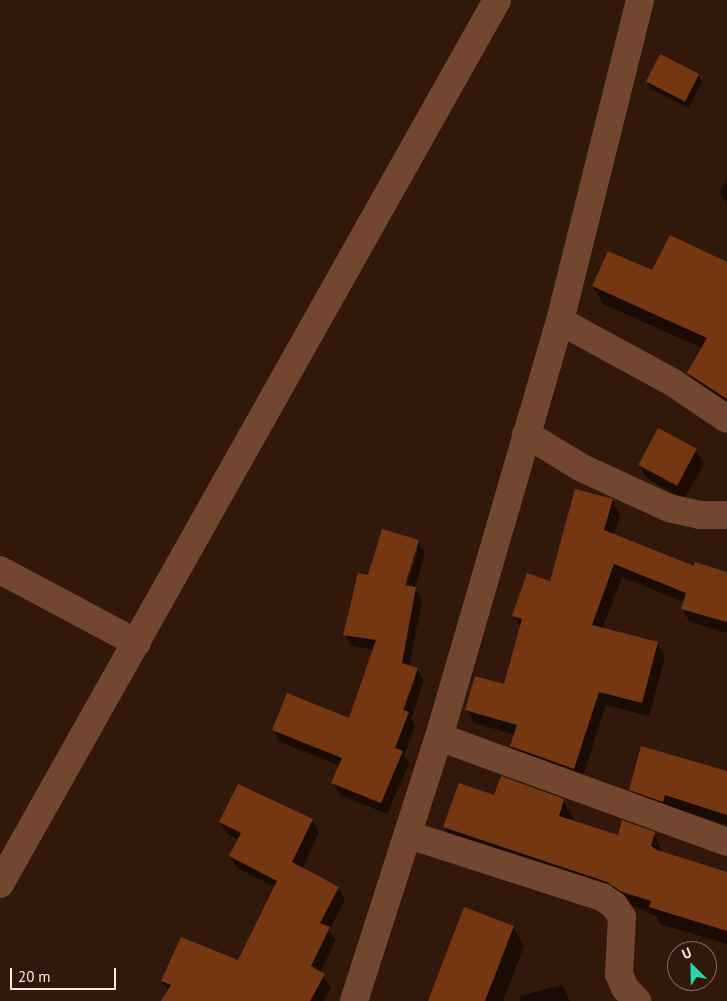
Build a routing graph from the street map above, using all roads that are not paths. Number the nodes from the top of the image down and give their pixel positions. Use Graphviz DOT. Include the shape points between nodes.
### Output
graph roads {
  1 [pos="497,0"];
  2 [pos="640,0"];
  3 [pos="560,321"];
  4 [pos="727,418"];
  5 [pos="526,434"];
  6 [pos="727,515"];
  7 [pos="0,570"];
  8 [pos="137,643"];
  9 [pos="438,737"];
  10 [pos="409,835"];
  11 [pos="727,842"];
  12 [pos="10,846"];
  13 [pos="0,884"];
  14 [pos="354,1001"];
  15 [pos="637,1001"];
  1 -- 8 [label="street"];
  2 -- 3 [label="street"];
  3 -- 4 [label="street" via="672,382"];
  3 -- 5 [label="street"];
  5 -- 6 [label="street" via="582,468 669,508 700,515"];
  5 -- 9 [label="street"];
  7 -- 8 [label="street"];
  8 -- 12 [label="street"];
  9 -- 10 [label="street"];
  9 -- 11 [label="street"];
  10 -- 14 [label="street"];
  10 -- 15 [label="street" via="602,897 614,905 622,917 619,974 625,988"];
  12 -- 13 [label="street"];
}
